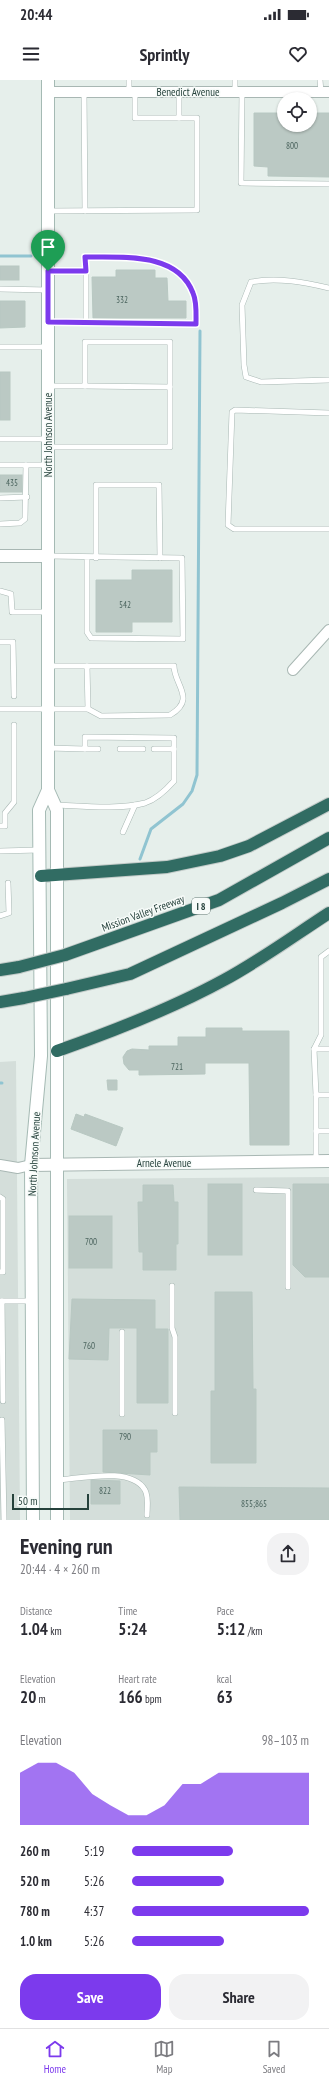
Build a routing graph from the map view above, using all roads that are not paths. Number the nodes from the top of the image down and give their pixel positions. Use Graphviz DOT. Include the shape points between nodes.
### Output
graph roads {
  1 [pos="129,80"];
  2 [pos="235,80"];
  3 [pos="320,80"];
  4 [pos="48,86"];
  5 [pos="84,92"];
  6 [pos="132,92"];
  7 [pos="179,92"];
  8 [pos="238,92"];
  9 [pos="325,92"];
  10 [pos="179,118"];
  11 [pos="329,184"];
  12 [pos="85,210"];
  13 [pos="48,211"];
  14 [pos="48,271"];
  15 [pos="86,271"];
  16 [pos="329,288"];
  17 [pos="0,289"];
  18 [pos="48,290"];
  19 [pos="48,322"];
  20 [pos="86,323"];
  21 [pos="0,347"];
  22 [pos="48,347"];
  23 [pos="329,380"];
  24 [pos="48,386"];
  25 [pos="85,386"];
  26 [pos="170,387"];
  27 [pos="329,413"];
  28 [pos="0,439"];
  29 [pos="48,443"];
  30 [pos="0,465"];
  31 [pos="26,465"];
  32 [pos="48,465"];
  33 [pos="27,497"];
  34 [pos="0,498"];
  35 [pos="0,524"];
  36 [pos="329,529"];
  37 [pos="0,556"];
  38 [pos="48,556"];
  39 [pos="87,558"];
  40 [pos="96,558"];
  41 [pos="160,558"];
  42 [pos="0,591"];
  43 [pos="48,612"];
  44 [pos="329,630"];
  45 [pos="0,642"];
  46 [pos="48,666"];
  47 [pos="87,666"];
  48 [pos="293,670"];
  49 [pos="14,696"];
  50 [pos="48,708"];
  51 [pos="0,709"];
  52 [pos="88,709"];
  53 [pos="14,725"];
  54 [pos="48,748"];
  55 [pos="85,749"];
  56 [pos="98,749"];
  57 [pos="120,749"];
  58 [pos="142,749"];
  59 [pos="154,749"];
  60 [pos="174,749"];
  61 [pos="48,790"];
  62 [pos="135,804"];
  63 [pos="329,804"];
  64 [pos="54,805"];
  65 [pos="0,826"];
  66 [pos="123,832"];
  67 [pos="329,838"];
  68 [pos="41,849"];
  69 [pos="0,851"];
  70 [pos="41,876"];
  71 [pos="57,876"];
  72 [pos="329,879"];
  73 [pos="8,884"];
  74 [pos="329,912"];
  75 [pos="0,916"];
  76 [pos="329,951"];
  77 [pos="0,970"];
  78 [pos="0,1002"];
  79 [pos="314,1049"];
  80 [pos="329,1049"];
  81 [pos="57,1050"];
  82 [pos="316,1095"];
  83 [pos="329,1095"];
  84 [pos="316,1131"];
  85 [pos="329,1131"];
  86 [pos="329,1161"];
  87 [pos="316,1162"];
  88 [pos="0,1165"];
  89 [pos="31,1165"];
  90 [pos="57,1165"];
  91 [pos="256,1190"];
  92 [pos="0,1196"];
  93 [pos="0,1272"];
  94 [pos="172,1286"];
  95 [pos="288,1287"];
  96 [pos="1,1301"];
  97 [pos="32,1301"];
  98 [pos="122,1332"];
  99 [pos="3,1401"];
  100 [pos="175,1413"];
  101 [pos="122,1414"];
  102 [pos="2,1420"];
  103 [pos="1,1450"];
  104 [pos="57,1480"];
  105 [pos="2,1503"];
  106 [pos="33,1503"];
  107 [pos="147,1515"];
  108 [pos="4,1520"];
  109 [pos="33,1520"];
  110 [pos="40,1520"];
  111 [pos="57,1520"];
  1 -- 6 [label="lane"];
  2 -- 8 [label="lane"];
  3 -- 9 [label="lane"];
  4 -- 5 [label="street, Benedict Avenue"];
  4 -- 13 [label="main road, North Johnson Avenue"];
  5 -- 6 [label="street, Benedict Avenue"];
  5 -- 12 [label="lane"];
  6 -- 7 [label="street, Benedict Avenue"];
  6 -- 10 [label="lane" via="135,118"];
  7 -- 8 [label="street, Benedict Avenue"];
  7 -- 10 [label="lane"];
  8 -- 9 [label="street, Benedict Avenue"];
  8 -- 11 [label="lane" via="241,183"];
  10 -- 12 [label="lane" via="197,118 197,210"];
  12 -- 13 [label="lane"];
  13 -- 14 [label="main road, North Johnson Avenue"];
  14 -- 15 [label="lane"];
  14 -- 18 [label="main road, North Johnson Avenue"];
  15 -- 20 [label="lane"];
  15 -- 20 [label="lane" via="85,257 142,258 169,267 189,284 196,306 196,324"];
  16 -- 23 [label="lane" via="302,282 251,282 242,305 246,377 261,382"];
  17 -- 18 [label="lane"];
  18 -- 19 [label="main road, North Johnson Avenue"];
  19 -- 20 [label="lane"];
  19 -- 22 [label="main road, North Johnson Avenue"];
  21 -- 22 [label="lane"];
  22 -- 24 [label="main road, North Johnson Avenue"];
  24 -- 25 [label="lane"];
  24 -- 29 [label="main road, North Johnson Avenue"];
  25 -- 26 [label="lane"];
  25 -- 26 [label="lane" via="85,342 170,342"];
  26 -- 29 [label="lane" via="170,447"];
  27 -- 36 [label="lane" via="235,410 232,412 228,525 234,529"];
  28 -- 29 [label="lane"];
  29 -- 32 [label="main road, North Johnson Avenue"];
  30 -- 31 [label="lane"];
  31 -- 32 [label="lane"];
  31 -- 33 [label="lane"];
  32 -- 38 [label="main road, North Johnson Avenue"];
  33 -- 34 [label="lane"];
  33 -- 35 [label="lane" via="23,522"];
  37 -- 38 [label="main road"];
  38 -- 39 [label="lane"];
  38 -- 43 [label="main road, North Johnson Avenue"];
  39 -- 40 [label="lane"];
  39 -- 41 [label="lane" via="87,632 91,638 183,639 182,558"];
  40 -- 41 [label="lane"];
  40 -- 41 [label="lane" via="96,485 159,485"];
  42 -- 43 [label="lane" via="11,594 12,612"];
  43 -- 46 [label="main road, North Johnson Avenue"];
  44 -- 48 [label="street"];
  45 -- 49 [label="lane" via="13,642"];
  46 -- 47 [label="lane"];
  46 -- 50 [label="main road, North Johnson Avenue"];
  47 -- 52 [label="lane"];
  47 -- 52 [label="lane" via="174,666 183,697 179,708 170,715 101,716"];
  50 -- 51 [label="lane"];
  50 -- 52 [label="lane"];
  50 -- 54 [label="main road, North Johnson Avenue"];
  53 -- 65 [label="lane" via="14,802 5,813 5,826"];
  54 -- 55 [label="lane"];
  54 -- 61 [label="main road, North Johnson Avenue"];
  55 -- 56 [label="lane"];
  55 -- 60 [label="lane" via="85,737 174,738"];
  57 -- 58 [label="lane"];
  59 -- 60 [label="lane"];
  60 -- 62 [label="lane" via="174,781 159,796 146,803"];
  61 -- 64 [label="main road, North Johnson Avenue"];
  61 -- 68 [label="main road, North Johnson Avenue" via="40,810"];
  62 -- 64 [label="lane"];
  62 -- 66 [label="lane"];
  63 -- 71 [label="highway" via="248,846 220,856 167,867"];
  64 -- 71 [label="main road, North Johnson Avenue"];
  67 -- 77 [label="highway, Mission Valley Freeway / I 8, bridge" via="219,900 65,955"];
  68 -- 69 [label="lane"];
  68 -- 70 [label="main road, North Johnson Avenue"];
  70 -- 71 [label="highway"];
  70 -- 89 [label="main road, North Johnson Avenue" via="42,1056"];
  71 -- 81 [label="main road, North Johnson Avenue"];
  72 -- 78 [label="highway, bridge" via="130,974"];
  73 -- 75 [label="lane" via="9,913"];
  74 -- 81 [label="highway" via="263,957 194,996 153,1015"];
  76 -- 79 [label="lane" via="321,957 321,1035"];
  79 -- 80 [label="lane"];
  79 -- 82 [label="lane"];
  81 -- 90 [label="main road, North Johnson Avenue"];
  82 -- 83 [label="lane"];
  82 -- 84 [label="lane"];
  84 -- 85 [label="lane"];
  84 -- 87 [label="lane"];
  86 -- 87 [label="main road, Arnele Avenue"];
  87 -- 90 [label="main road, Arnele Avenue"];
  88 -- 89 [label="street, Arnele Avenue" via="18,1168"];
  89 -- 90 [label="main road, Arnele Avenue"];
  89 -- 97 [label="main road, North Johnson Avenue"];
  90 -- 104 [label="main road, North Johnson Avenue"];
  91 -- 95 [label="lane" via="288,1191"];
  92 -- 93 [label="lane" via="3,1199 4,1272"];
  94 -- 100 [label="lane"];
  96 -- 97 [label="lane"];
  96 -- 99 [label="lane"];
  97 -- 106 [label="main road, North Johnson Avenue"];
  98 -- 101 [label="lane"];
  102 -- 103 [label="lane"];
  103 -- 105 [label="lane"];
  104 -- 107 [label="lane" via="81,1479 88,1476 126,1477 145,1489"];
  104 -- 111 [label="main road, North Johnson Avenue"];
  105 -- 108 [label="lane"];
  106 -- 109 [label="main road, North Johnson Avenue"];
  106 -- 110 [label="main road"];
}
